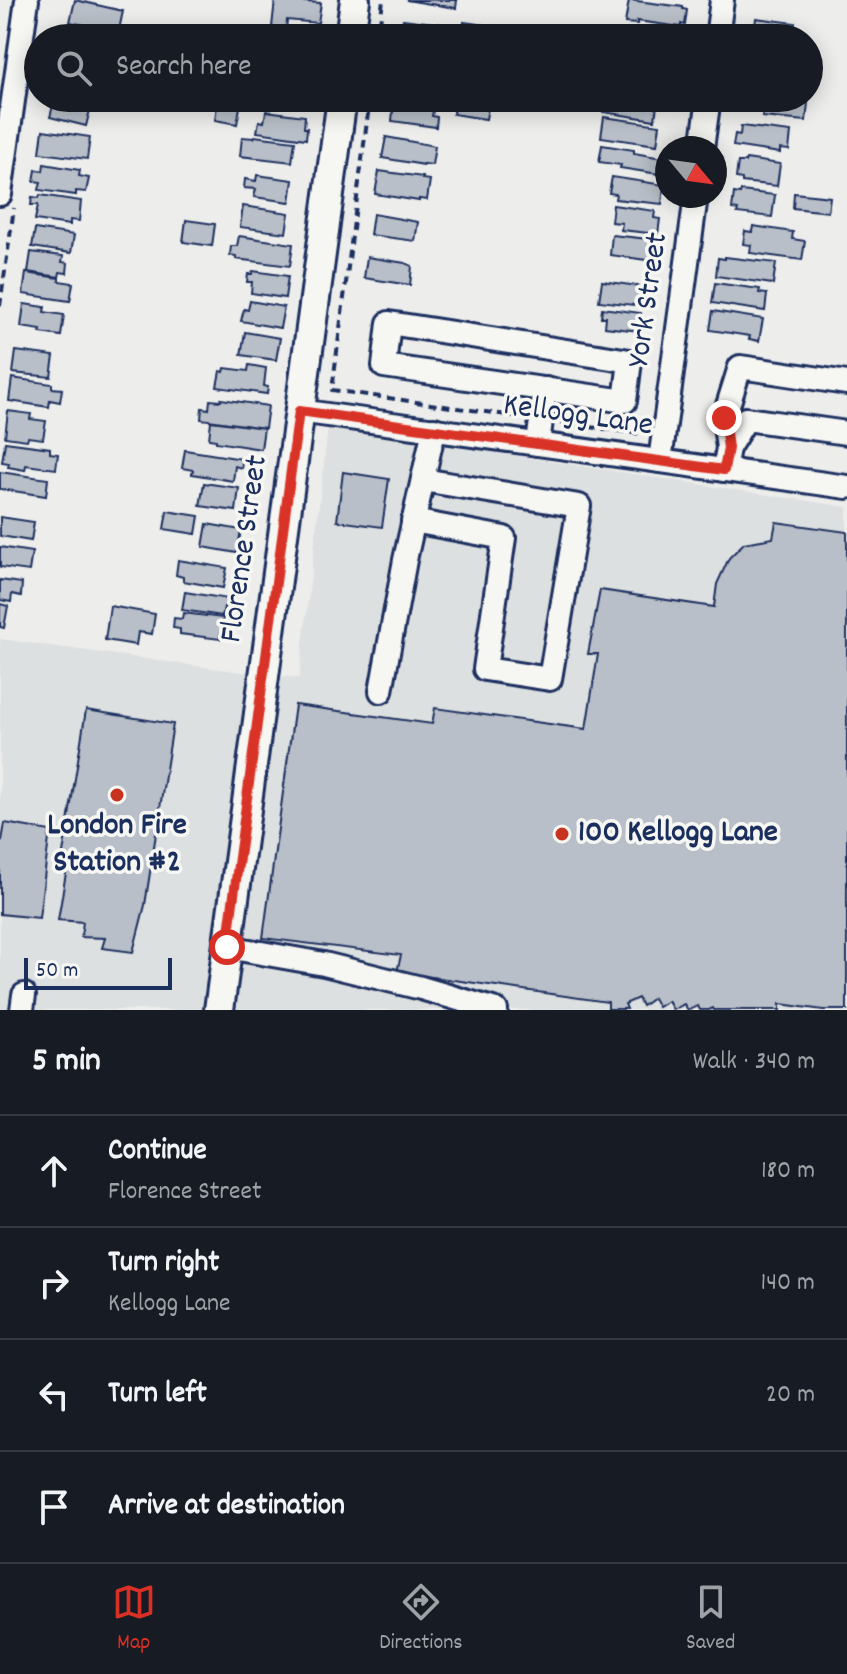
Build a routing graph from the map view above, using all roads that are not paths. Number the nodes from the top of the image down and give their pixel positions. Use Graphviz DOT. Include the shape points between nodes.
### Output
graph roads {
  1 [pos="27,0"];
  2 [pos="355,0"];
  3 [pos="722,0"];
  4 [pos="352,24"];
  5 [pos="719,24"];
  6 [pos="340,112"];
  7 [pos="707,112"];
  8 [pos="704,136"];
  9 [pos="0,194"];
  10 [pos="694,208"];
  11 [pos="847,383"];
  12 [pos="545,389"];
  13 [pos="299,411"];
  14 [pos="434,429"];
  15 [pos="847,433"];
  16 [pos="538,444"];
  17 [pos="726,459"];
  18 [pos="660,461"];
  19 [pos="423,480"];
  20 [pos="847,487"];
  21 [pos="413,521"];
  22 [pos="381,691"];
  23 [pos="227,947"];
  24 [pos="219,1010"];
  25 [pos="496,1010"];
  1 -- 9 [label="street"];
  2 -- 4 [label="main road"];
  3 -- 5 [label="street"];
  6 -- 13 [label="main road, Florence Street"];
  7 -- 8 [label="street"];
  10 -- 18 [label="street, York Street"];
  11 -- 17 [label="street" via="740,367 724,418"];
  12 -- 12 [label="street" via="625,401 630,361 389,323 384,366"];
  12 -- 16 [label="street"];
  13 -- 14 [label="street, Kellogg Lane"];
  13 -- 23 [label="main road, Florence Street"];
  14 -- 16 [label="street, Kellogg Lane"];
  14 -- 19 [label="street"];
  15 -- 17 [label="street" via="746,419"];
  16 -- 18 [label="street, Kellogg Lane"];
  17 -- 18 [label="street, Kellogg Lane"];
  17 -- 20 [label="street, Kellogg Lane"];
  19 -- 21 [label="street"];
  19 -- 21 [label="street" via="579,506 550,679 485,669 504,538"];
  21 -- 22 [label="street"];
  23 -- 24 [label="main road, Florence Street"];
  23 -- 25 [label="street" via="324,964"];
}
